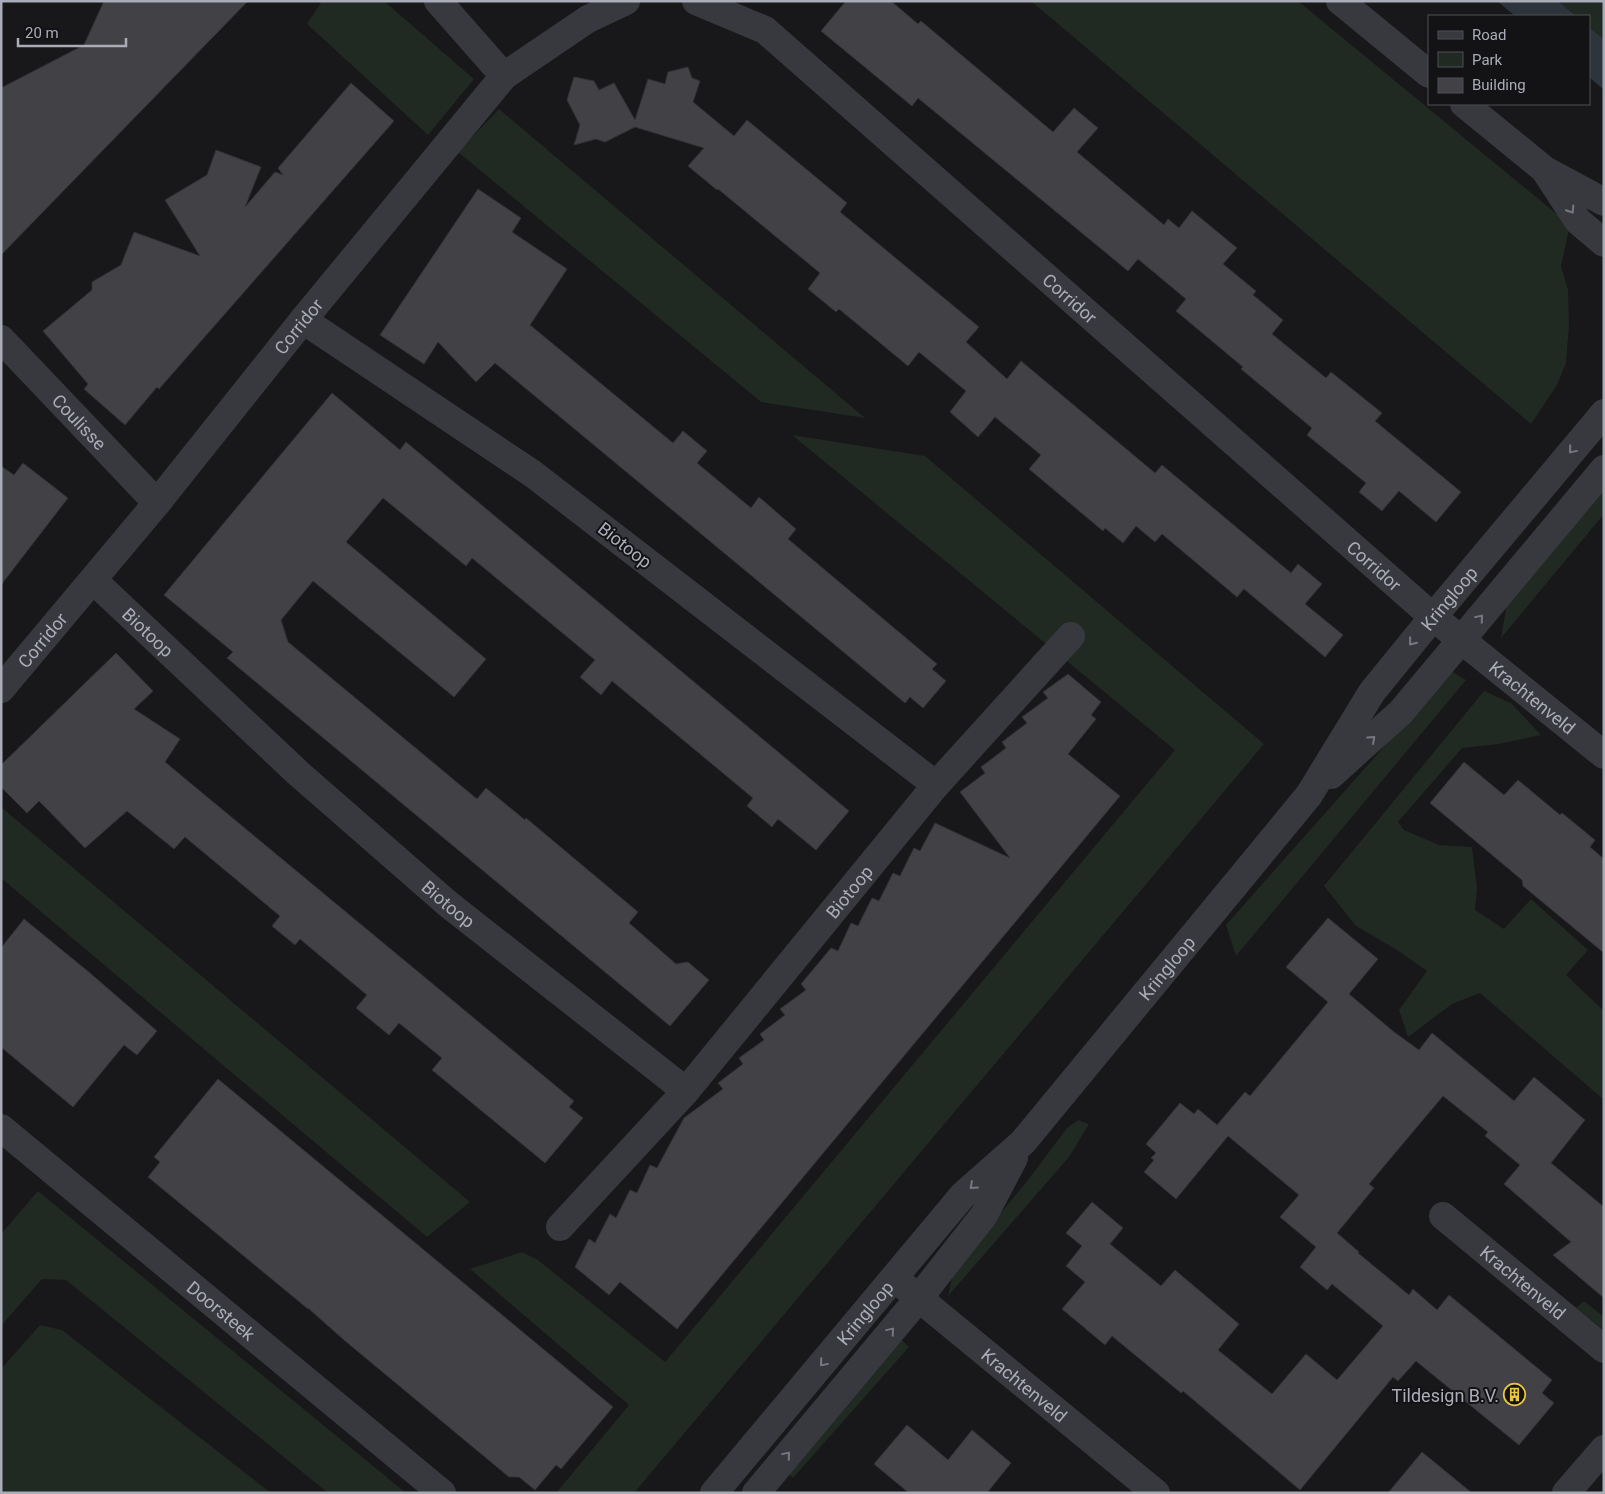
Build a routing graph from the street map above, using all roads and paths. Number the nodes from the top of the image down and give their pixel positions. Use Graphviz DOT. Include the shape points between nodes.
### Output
graph roads {
  1 [pos="438,1"];
  2 [pos="626,1"];
  3 [pos="696,1"];
  4 [pos="1340,1"];
  5 [pos="1428,73"];
  6 [pos="504,76"];
  7 [pos="1465,105"];
  8 [pos="1545,170"];
  9 [pos="1604,202"];
  10 [pos="1604,243"];
  11 [pos="303,320"];
  12 [pos="1,339"];
  13 [pos="1604,413"];
  14 [pos="1604,469"];
  15 [pos="157,503"];
  16 [pos="93,580"];
  17 [pos="1432,617"];
  18 [pos="1071,636"];
  19 [pos="1461,642"];
  20 [pos="1,689"];
  21 [pos="1604,755"];
  22 [pos="936,785"];
  23 [pos="1309,795"];
  24 [pos="686,1091"];
  25 [pos="1,1128"];
  26 [pos="1023,1142"];
  27 [pos="1443,1216"];
  28 [pos="560,1227"];
  29 [pos="894,1277"];
  30 [pos="919,1298"];
  31 [pos="1604,1349"];
  32 [pos="1604,1449"];
  33 [pos="442,1493"];
  34 [pos="714,1493"];
  35 [pos="756,1493"];
  36 [pos="1156,1493"];
  37 [pos="1566,1493"];
  1 -- 6 [label="street"];
  2 -- 6 [label="street, Corridor" via="588,19"];
  3 -- 17 [label="street, Corridor" via="765,30"];
  4 -- 5 [label="street"];
  6 -- 11 [label="street, Corridor"];
  7 -- 8 [label="street"];
  8 -- 9 [label="street"];
  8 -- 10 [label="street, one-way" via="1578,221"];
  11 -- 15 [label="street, Corridor"];
  11 -- 22 [label="street, Biotoop" via="533,474"];
  12 -- 15 [label="street, Coulisse"];
  13 -- 17 [label="street, Kringloop, one-way"];
  19 -- 14 [label="street, Kringloop, one-way"];
  15 -- 16 [label="street, Corridor"];
  16 -- 20 [label="street, Corridor"];
  16 -- 24 [label="street, Biotoop" via="298,773 448,904"];
  17 -- 19 [label="street, Corridor"];
  17 -- 23 [label="street, Kringloop, one-way" via="1372,692"];
  18 -- 22 [label="street, Biotoop"];
  19 -- 21 [label="street, Krachtenveld"];
  23 -- 19 [label="street, Kringloop, one-way" via="1401,712"];
  22 -- 24 [label="street, Biotoop"];
  23 -- 26 [label="street, Kringloop"];
  24 -- 28 [label="street, Biotoop"];
  25 -- 33 [label="street, Doorsteek"];
  26 -- 29 [label="street, Kringloop, one-way" via="963,1195"];
  26 -- 30 [label="street, Kringloop" via="984,1215"];
  27 -- 31 [label="street, Krachtenveld"];
  29 -- 30 [label="street, Krachtenveld"];
  29 -- 34 [label="street, Kringloop, one-way"];
  35 -- 30 [label="street, Kringloop, one-way"];
  30 -- 36 [label="street, Krachtenveld"];
  32 -- 37 [label="street"];
}
